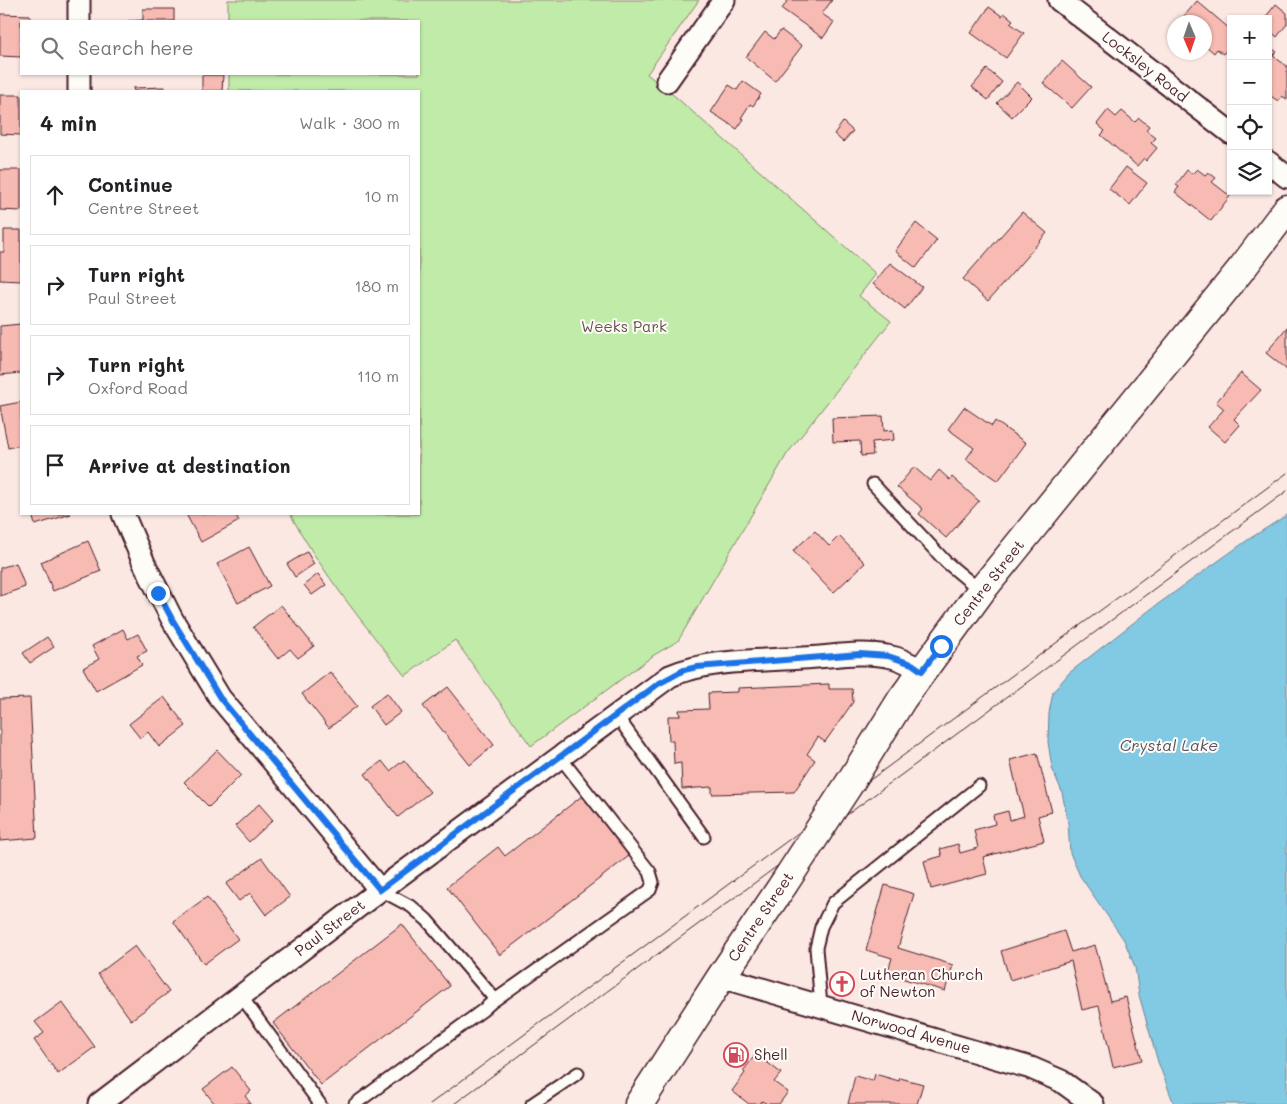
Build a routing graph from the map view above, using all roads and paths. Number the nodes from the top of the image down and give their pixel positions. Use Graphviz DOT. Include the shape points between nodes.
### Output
graph roads {
  1 [pos="79,0"];
  2 [pos="724,0"];
  3 [pos="1059,0"];
  4 [pos="79,20"];
  5 [pos="79,75"];
  6 [pos="667,81"];
  7 [pos="79,90"];
  8 [pos="1227,130"];
  9 [pos="1272,165"];
  10 [pos="1287,177"];
  11 [pos="1287,209"];
  12 [pos="873,484"];
  13 [pos="124,515"];
  14 [pos="981,591"];
  15 [pos="922,671"];
  16 [pos="616,715"];
  17 [pos="560,757"];
  18 [pos="979,786"];
  19 [pos="704,837"];
  20 [pos="380,890"];
  21 [pos="721,976"];
  22 [pos="241,996"];
  23 [pos="492,1002"];
  24 [pos="821,1006"];
  25 [pos="578,1073"];
  26 [pos="99,1104"];
  27 [pos="320,1104"];
  28 [pos="354,1104"];
  29 [pos="532,1104"];
  30 [pos="639,1104"];
  31 [pos="1093,1104"];
  1 -- 4 [label="street"];
  2 -- 6 [label="street"];
  3 -- 8 [label="street, Locksley Road"];
  5 -- 7 [label="street"];
  9 -- 10 [label="street"];
  11 -- 14 [label="main road, Centre Street"];
  12 -- 14 [label="lane" via="946,562"];
  13 -- 20 [label="street" via="167,610 220,698"];
  14 -- 15 [label="main road, Centre Street"];
  15 -- 16 [label="street, Paul Street" via="902,660 867,654 697,667 670,676"];
  15 -- 21 [label="main road, Centre Street, bridge"];
  16 -- 17 [label="street, Paul Street"];
  16 -- 19 [label="lane"];
  17 -- 20 [label="street, Paul Street"];
  17 -- 23 [label="lane" via="650,872 653,882 650,890"];
  18 -- 24 [label="lane" via="833,903 821,927 816,948"];
  20 -- 22 [label="street, Paul Street"];
  20 -- 23 [label="lane" via="412,907 427,920 493,997"];
  21 -- 24 [label="street, Norwood Avenue"];
  21 -- 30 [label="main road, Centre Street"];
  22 -- 26 [label="street, Paul Street"];
  22 -- 27 [label="lane"];
  23 -- 28 [label="lane"];
  24 -- 31 [label="street, Norwood Avenue" via="1031,1068 1061,1081"];
  25 -- 29 [label="lane"];
}
